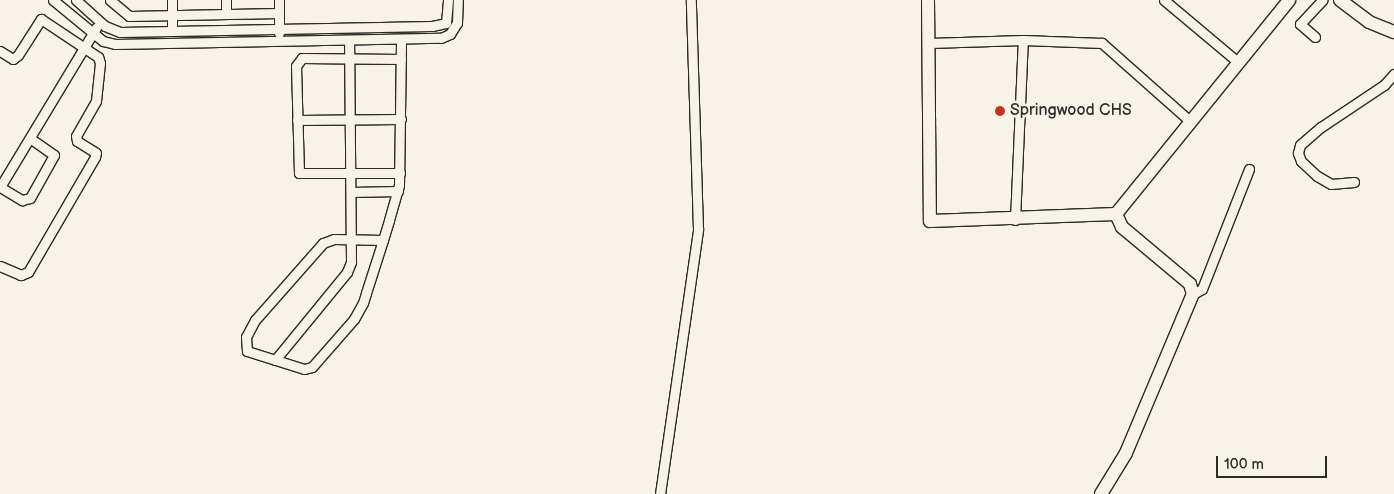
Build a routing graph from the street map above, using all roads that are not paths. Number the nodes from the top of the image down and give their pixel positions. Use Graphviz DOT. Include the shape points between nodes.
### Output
graph roads {
  1 [pos="53,0"];
  2 [pos="76,0"];
  3 [pos="110,0"];
  4 [pos="172,0"];
  5 [pos="226,0"];
  6 [pos="279,0"];
  7 [pos="448,0"];
  8 [pos="458,0"];
  9 [pos="691,0"];
  10 [pos="928,0"];
  11 [pos="1164,0"];
  12 [pos="1289,0"];
  13 [pos="1322,0"];
  14 [pos="1340,0"];
  15 [pos="279,13"];
  16 [pos="226,14"];
  17 [pos="172,16"];
  18 [pos="101,22"];
  19 [pos="446,23"];
  20 [pos="454,29"];
  21 [pos="279,30"];
  22 [pos="172,31"];
  23 [pos="1394,32"];
  24 [pos="93,33"];
  25 [pos="1315,37"];
  26 [pos="401,39"];
  27 [pos="349,40"];
  28 [pos="1023,40"];
  29 [pos="280,41"];
  30 [pos="928,43"];
  31 [pos="84,47"];
  32 [pos="0,51"];
  33 [pos="349,58"];
  34 [pos="401,59"];
  35 [pos="1238,62"];
  36 [pos="1394,74"];
  37 [pos="401,119"];
  38 [pos="297,120"];
  39 [pos="349,120"];
  40 [pos="1190,121"];
  41 [pos="30,138"];
  42 [pos="1249,170"];
  43 [pos="400,173"];
  44 [pos="350,174"];
  45 [pos="1354,182"];
  46 [pos="0,187"];
  47 [pos="398,191"];
  48 [pos="351,192"];
  49 [pos="1116,214"];
  50 [pos="1015,220"];
  51 [pos="352,239"];
  52 [pos="383,240"];
  53 [pos="0,266"];
  54 [pos="1193,294"];
  55 [pos="275,360"];
  56 [pos="660,494"];
  57 [pos="1101,494"];
  1 -- 24 [label="street"];
  2 -- 18 [label="street"];
  3 -- 17 [label="street" via="129,16"];
  4 -- 17 [label="street"];
  5 -- 16 [label="street"];
  6 -- 15 [label="street"];
  7 -- 19 [label="street"];
  8 -- 20 [label="street"];
  9 -- 56 [label="street" via="698,229"];
  10 -- 30 [label="street"];
  11 -- 35 [label="street"];
  12 -- 35 [label="street"];
  13 -- 25 [label="street" via="1300,24"];
  14 -- 23 [label="street" via="1369,22"];
  15 -- 16 [label="street"];
  15 -- 21 [label="street"];
  16 -- 17 [label="street"];
  17 -- 22 [label="street"];
  18 -- 22 [label="street" via="120,32"];
  18 -- 24 [label="street"];
  19 -- 20 [label="street"];
  19 -- 21 [label="street"];
  20 -- 26 [label="street" via="441,38"];
  21 -- 22 [label="street"];
  21 -- 29 [label="street"];
  24 -- 29 [label="street" via="103,41 115,44"];
  24 -- 31 [label="street"];
  26 -- 27 [label="street"];
  26 -- 34 [label="street"];
  27 -- 29 [label="street"];
  27 -- 33 [label="street"];
  28 -- 30 [label="street"];
  28 -- 40 [label="street" via="1102,44"];
  28 -- 50 [label="street"];
  30 -- 50 [label="street" via="930,221"];
  31 -- 32 [label="street" via="41,19 18,55 13,58"];
  31 -- 41 [label="street"];
  31 -- 53 [label="street" via="100,63 98,94 76,136 77,141 96,153 95,157 28,272 21,275"];
  33 -- 34 [label="street"];
  33 -- 38 [label="street" via="299,60 296,66"];
  33 -- 39 [label="street"];
  34 -- 37 [label="street"];
  35 -- 40 [label="street"];
  36 -- 45 [label="street" via="1384,85 1300,145 1301,161 1312,173 1332,184"];
  37 -- 39 [label="street"];
  37 -- 43 [label="street"];
  38 -- 39 [label="street"];
  38 -- 44 [label="street" via="298,172"];
  39 -- 44 [label="street"];
  40 -- 49 [label="street"];
  41 -- 46 [label="street"];
  41 -- 46 [label="street" via="54,155 30,198 22,200"];
  42 -- 54 [label="street" via="1202,289"];
  43 -- 44 [label="street"];
  43 -- 47 [label="street"];
  44 -- 48 [label="street"];
  47 -- 48 [label="street"];
  47 -- 52 [label="street"];
  48 -- 51 [label="street"];
  49 -- 50 [label="street"];
  49 -- 54 [label="street" via="1122,227 1190,284"];
  51 -- 52 [label="street"];
  51 -- 55 [label="street" via="348,272"];
  51 -- 55 [label="street" via="323,243 255,320 246,336 245,349"];
  52 -- 55 [label="street" via="359,310 315,365 304,369"];
  54 -- 57 [label="street" via="1126,453"];
}
